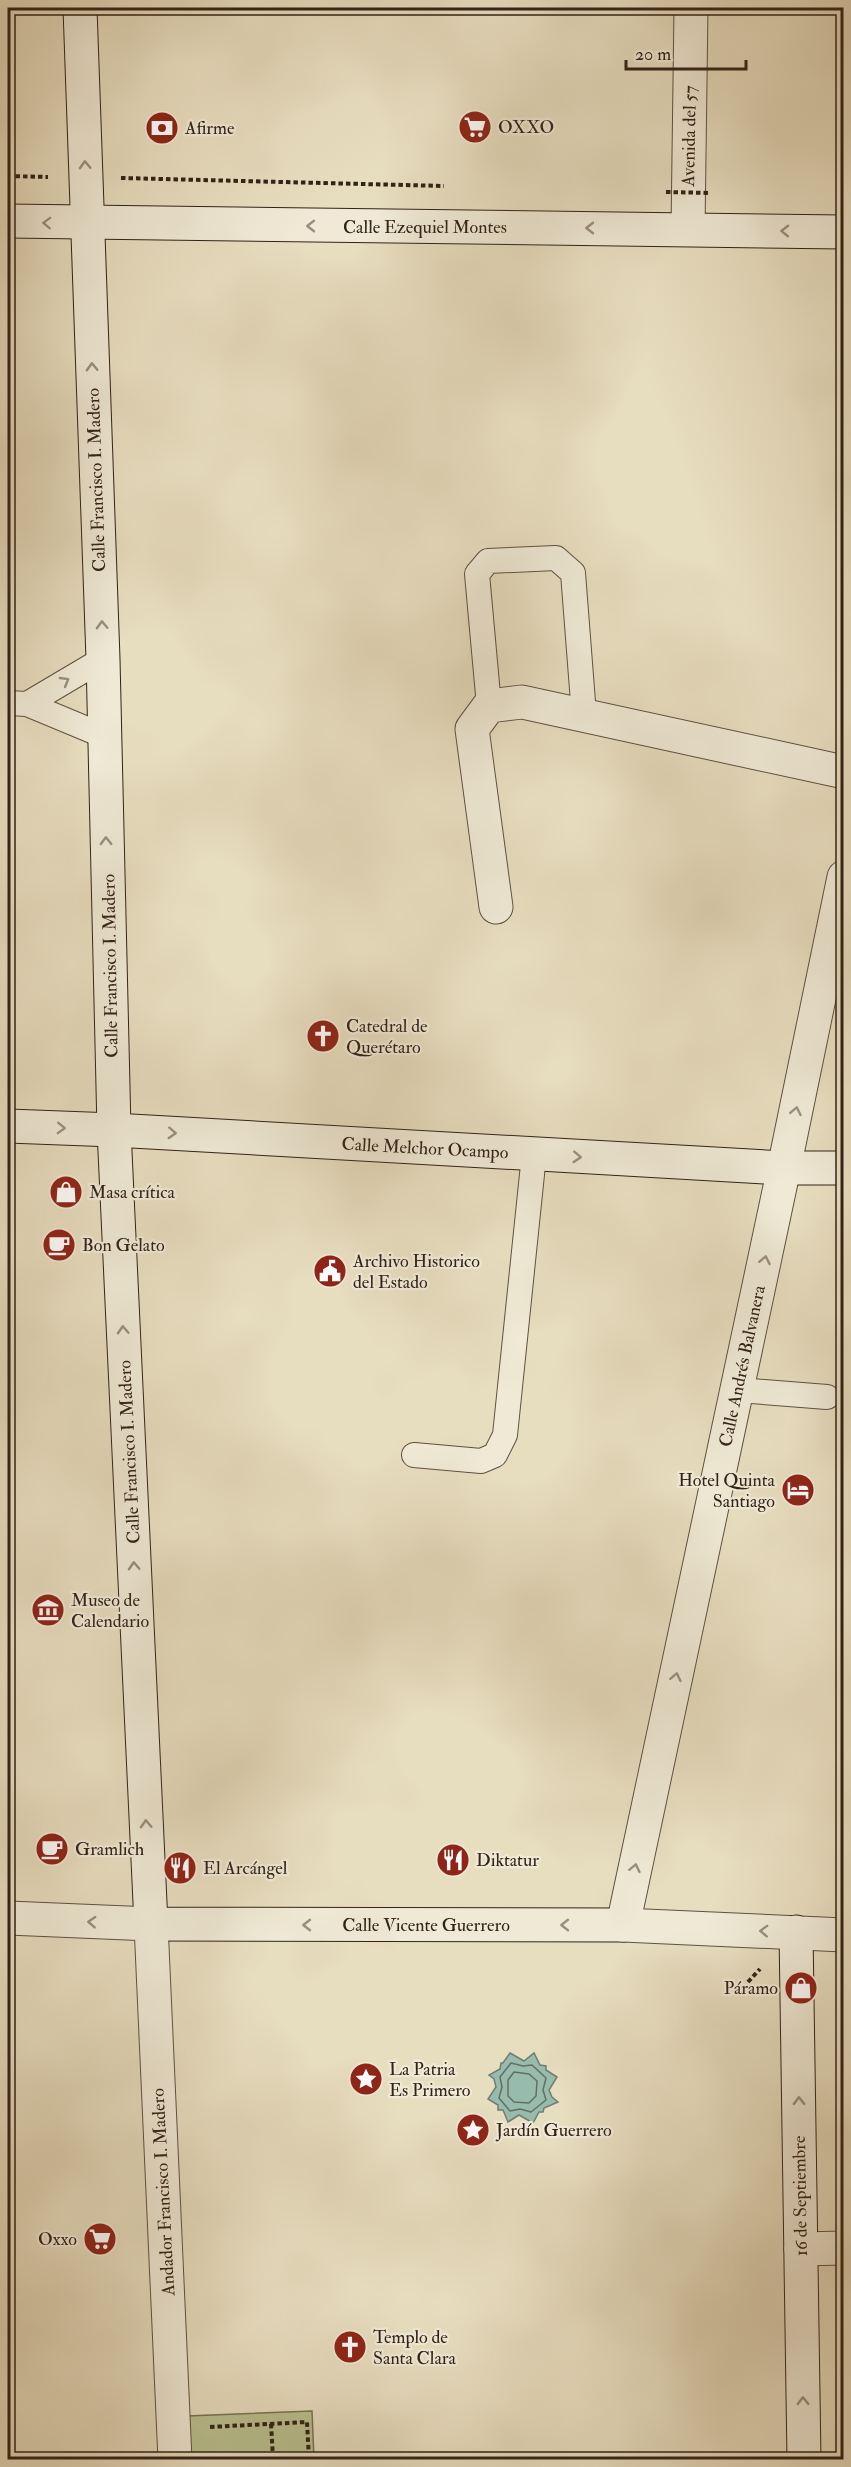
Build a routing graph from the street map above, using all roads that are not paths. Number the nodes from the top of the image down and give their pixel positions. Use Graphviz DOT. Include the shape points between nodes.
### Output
graph roads {
  1 [pos="80,8"];
  2 [pos="691,8"];
  3 [pos="8,221"];
  4 [pos="87,224"];
  5 [pos="688,229"];
  6 [pos="843,232"];
  7 [pos="103,659"];
  8 [pos="17,703"];
  9 [pos="489,706"];
  10 [pos="584,715"];
  11 [pos="104,736"];
  12 [pos="843,772"];
  13 [pos="843,877"];
  14 [pos="496,907"];
  15 [pos="8,1126"];
  16 [pos="114,1130"];
  17 [pos="534,1155"];
  18 [pos="784,1168"];
  19 [pos="843,1168"];
  20 [pos="738,1390"];
  21 [pos="827,1397"];
  22 [pos="414,1455"];
  23 [pos="8,1918"];
  24 [pos="151,1924"];
  25 [pos="623,1925"];
  26 [pos="796,1932"];
  27 [pos="843,1935"];
  28 [pos="843,2248"];
  29 [pos="801,2249"];
  30 [pos="174,2444"];
  31 [pos="804,2460"];
  4 -- 1 [label="street, Calle Francisco I. Madero, one-way"];
  2 -- 5 [label="street, Avenida del 57"];
  4 -- 3 [label="street, Calle Ezequiel Montes, one-way"];
  5 -- 4 [label="street, Calle Ezequiel Montes, one-way"];
  7 -- 4 [label="street, Calle Francisco I. Madero, one-way"];
  6 -- 5 [label="street, Calle Ezequiel Montes, one-way"];
  8 -- 7 [label="lane, one-way"];
  7 -- 11 [label="street, Calle Francisco I. Madero"];
  8 -- 11 [label="lane"];
  9 -- 10 [label="street" via="522,702"];
  9 -- 10 [label="lane" via="477,574 488,561 556,558 573,573"];
  9 -- 14 [label="street" via="472,729"];
  10 -- 12 [label="street"];
  16 -- 11 [label="street, Calle Francisco I. Madero, one-way"];
  18 -- 13 [label="street, Calle Andrés Balvanera, one-way"];
  15 -- 16 [label="street, Calle Melchor Ocampo, one-way"];
  16 -- 17 [label="street, Calle Melchor Ocampo, one-way"];
  24 -- 16 [label="street, Calle Francisco I. Madero, one-way"];
  17 -- 18 [label="street, Calle Melchor Ocampo, one-way"];
  17 -- 22 [label="lane" via="505,1435 495,1455 481,1461"];
  18 -- 19 [label="street, Calle Melchor Ocampo"];
  20 -- 18 [label="street, Calle Andrés Balvanera, one-way"];
  20 -- 21 [label="lane"];
  25 -- 20 [label="street, Calle Andrés Balvanera, one-way"];
  24 -- 23 [label="street, Calle Vicente Guerrero, one-way"];
  25 -- 24 [label="street, Calle Vicente Guerrero, one-way"];
  24 -- 30 [label="street, Andador Francisco I. Madero"];
  26 -- 25 [label="street, Calle Vicente Guerrero, one-way"];
  26 -- 27 [label="street, Calle Vicente Guerrero"];
  29 -- 26 [label="street, 16 de Septiembre, one-way"];
  28 -- 29 [label="street"];
  31 -- 29 [label="street, 16 de Septiembre, one-way"];
}
